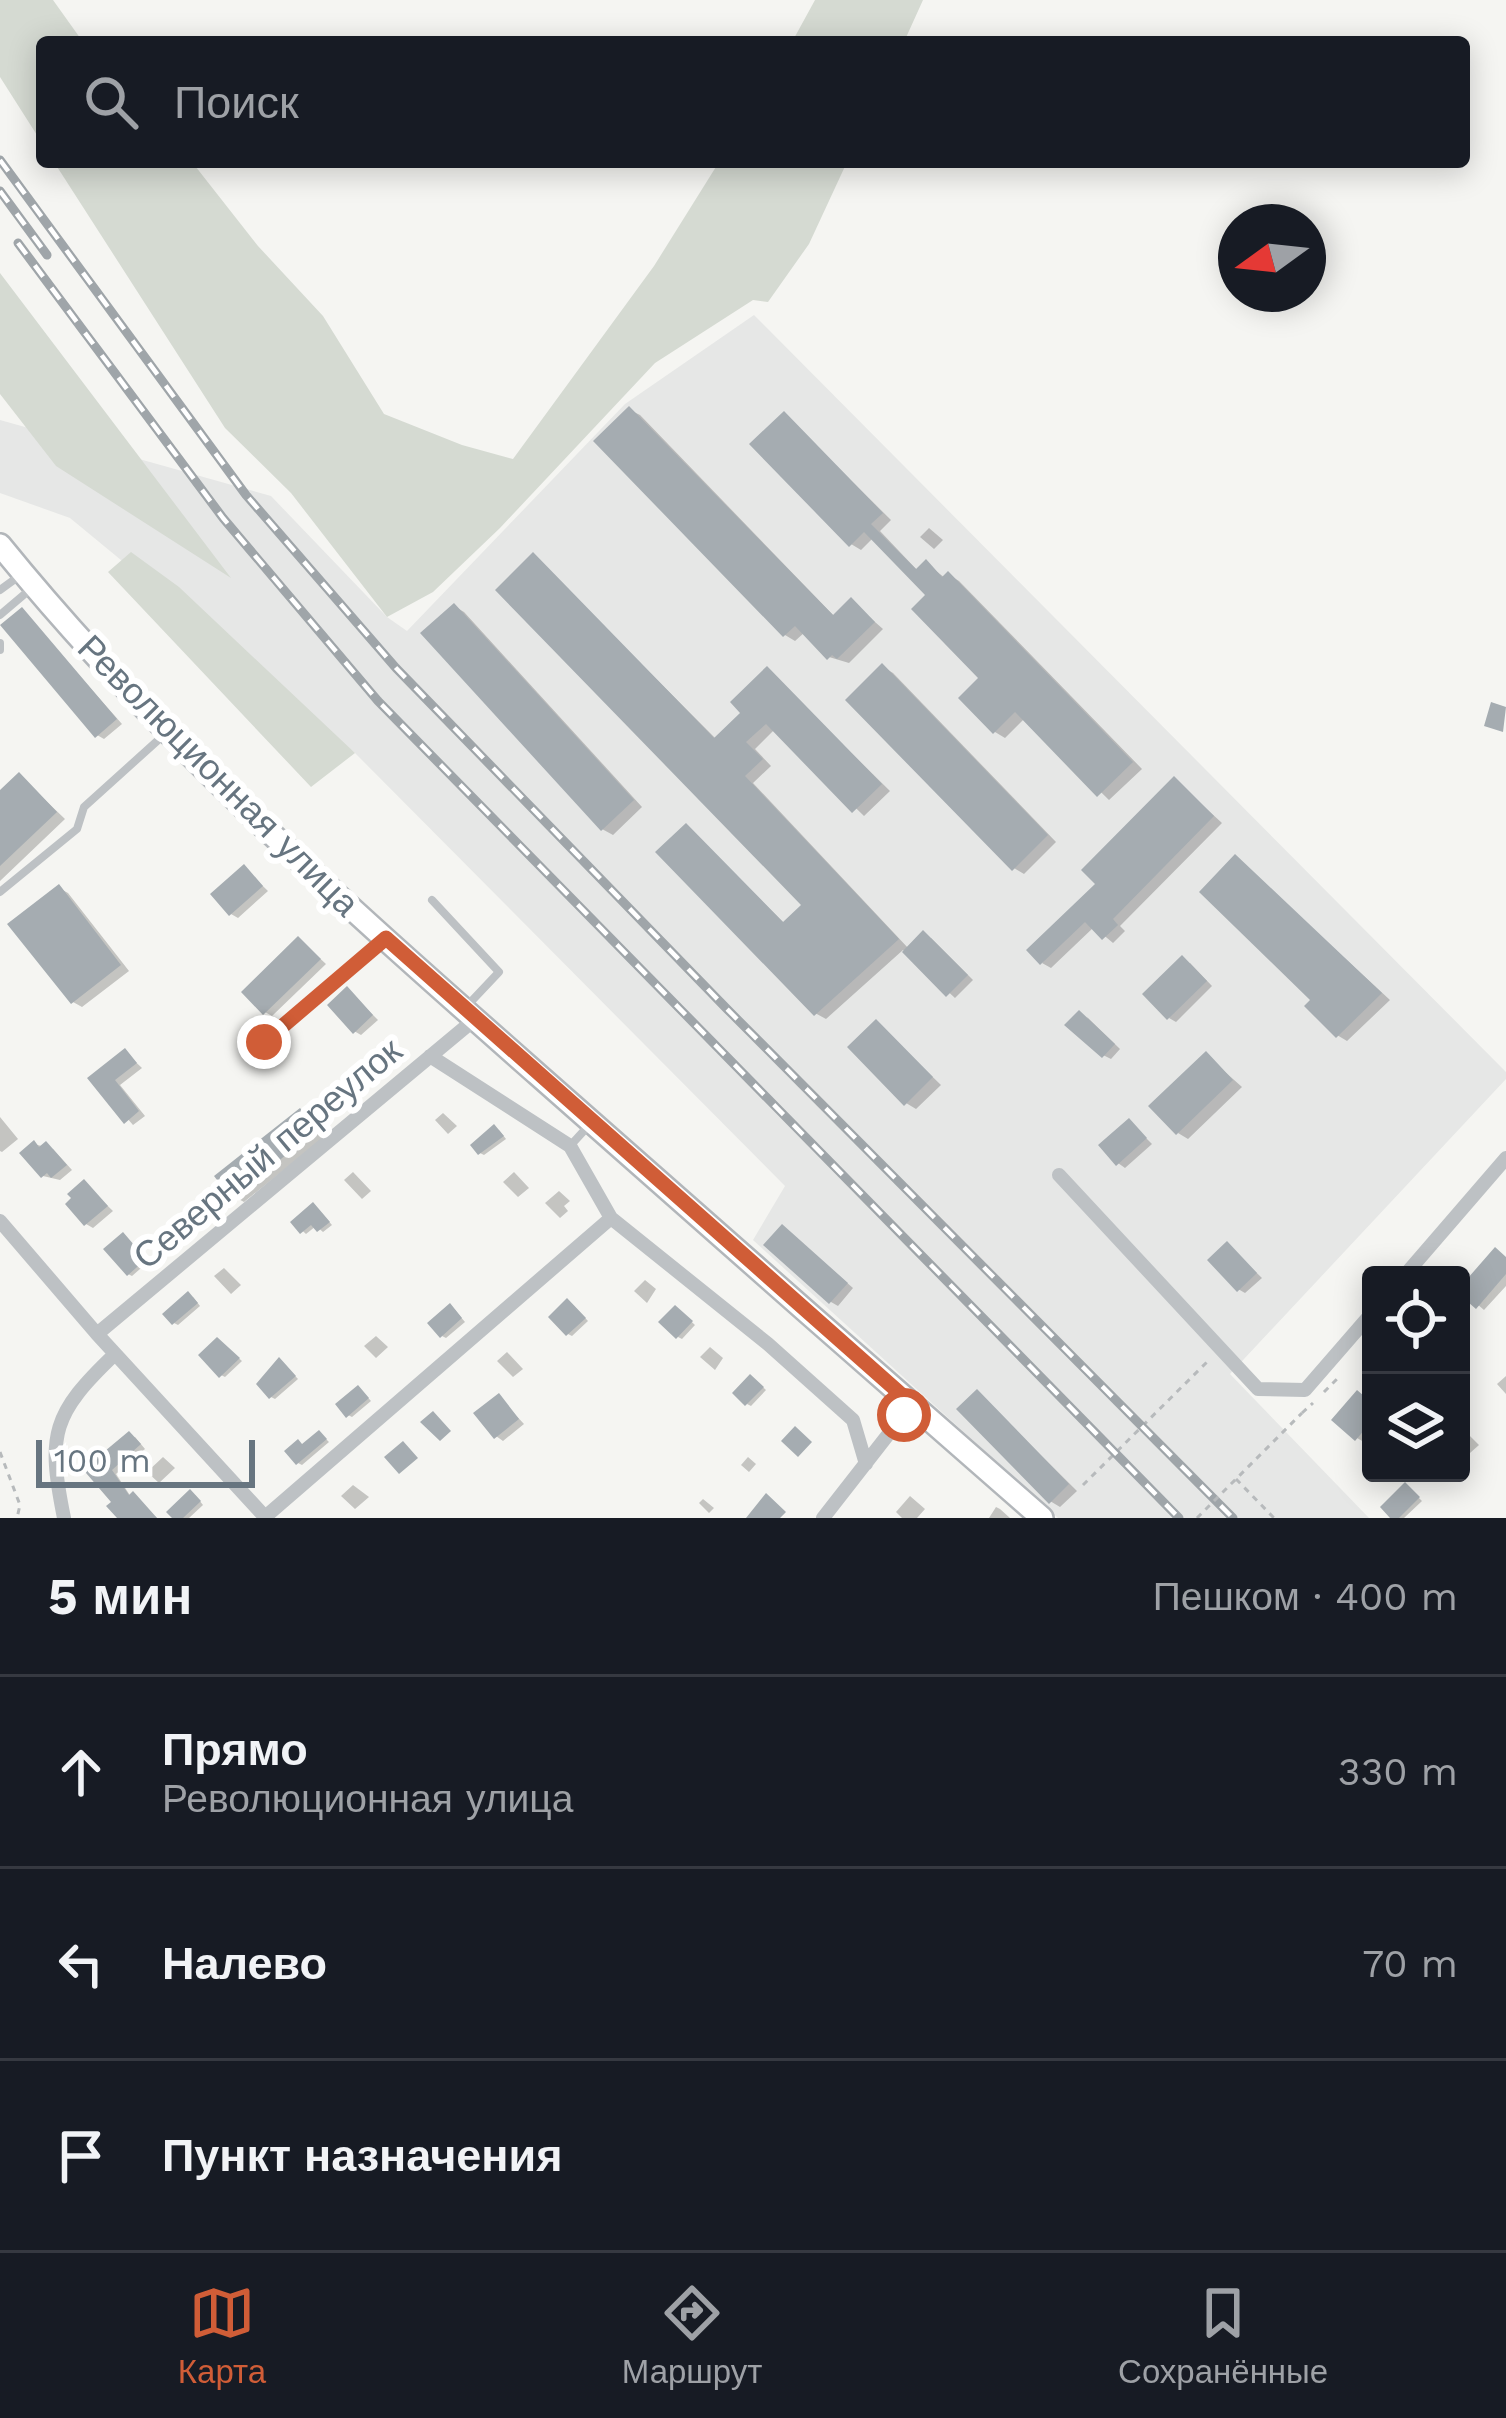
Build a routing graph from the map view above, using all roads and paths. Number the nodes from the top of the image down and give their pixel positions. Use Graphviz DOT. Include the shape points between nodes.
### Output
graph roads {
  1 [pos="0,545"];
  2 [pos="28,580"];
  3 [pos="0,590"];
  4 [pos="0,614"];
  5 [pos="167,732"];
  6 [pos="0,892"];
  7 [pos="432,900"];
  8 [pos="386,938"];
  9 [pos="470,1014"];
  10 [pos="264,1042"];
  11 [pos="430,1056"];
  12 [pos="592,1122"];
  13 [pos="570,1146"];
  14 [pos="1506,1157"];
  15 [pos="1059,1175"];
  16 [pos="611,1218"];
  17 [pos="0,1221"];
  18 [pos="1413,1266"];
  19 [pos="1362,1324"];
  20 [pos="97,1334"];
  21 [pos="1221,1349"];
  22 [pos="115,1354"];
  23 [pos="912,1404"];
  24 [pos="1302,1413"];
  25 [pos="0,1453"];
  26 [pos="866,1464"];
  27 [pos="1236,1479"];
  28 [pos="1083,1485"];
  29 [pos="265,1517"];
  30 [pos="16,1518"];
  31 [pos="64,1518"];
  32 [pos="823,1518"];
  33 [pos="1042,1518"];
  34 [pos="1197,1518"];
  35 [pos="1274,1518"];
  1 -- 2 [label="main road, Революционная улица"];
  2 -- 3 [label="lane"];
  2 -- 4 [label="lane"];
  2 -- 5 [label="main road, Революционная улица"];
  5 -- 6 [label="lane" via="84,807 77,829"];
  5 -- 8 [label="main road, Революционная улица"];
  7 -- 9 [label="lane" via="499,972"];
  8 -- 9 [label="main road, Революционная улица"];
  8 -- 10 [label="lane"];
  9 -- 11 [label="street, Северный переулок"];
  9 -- 12 [label="main road, Революционная улица"];
  11 -- 13 [label="street"];
  11 -- 20 [label="street, Северный переулок"];
  12 -- 13 [label="lane"];
  12 -- 23 [label="main road, Революционная улица"];
  13 -- 16 [label="street"];
  14 -- 18 [label="street"];
  15 -- 21 [label="street"];
  16 -- 26 [label="street" via="853,1420"];
  16 -- 29 [label="street"];
  17 -- 20 [label="street"];
  19 -- 21 [label="street" via="1305,1390 1258,1389"];
  20 -- 22 [label="street"];
  21 -- 28 [label="path"];
  22 -- 29 [label="street"];
  22 -- 31 [label="street" via="55,1433"];
  23 -- 26 [label="street"];
  23 -- 33 [label="main road, Революционная улица"];
  24 -- 27 [label="path, bridge"];
  25 -- 30 [label="path" via="20,1505"];
  26 -- 32 [label="street"];
  27 -- 34 [label="path, bridge"];
  27 -- 35 [label="path"];
}
